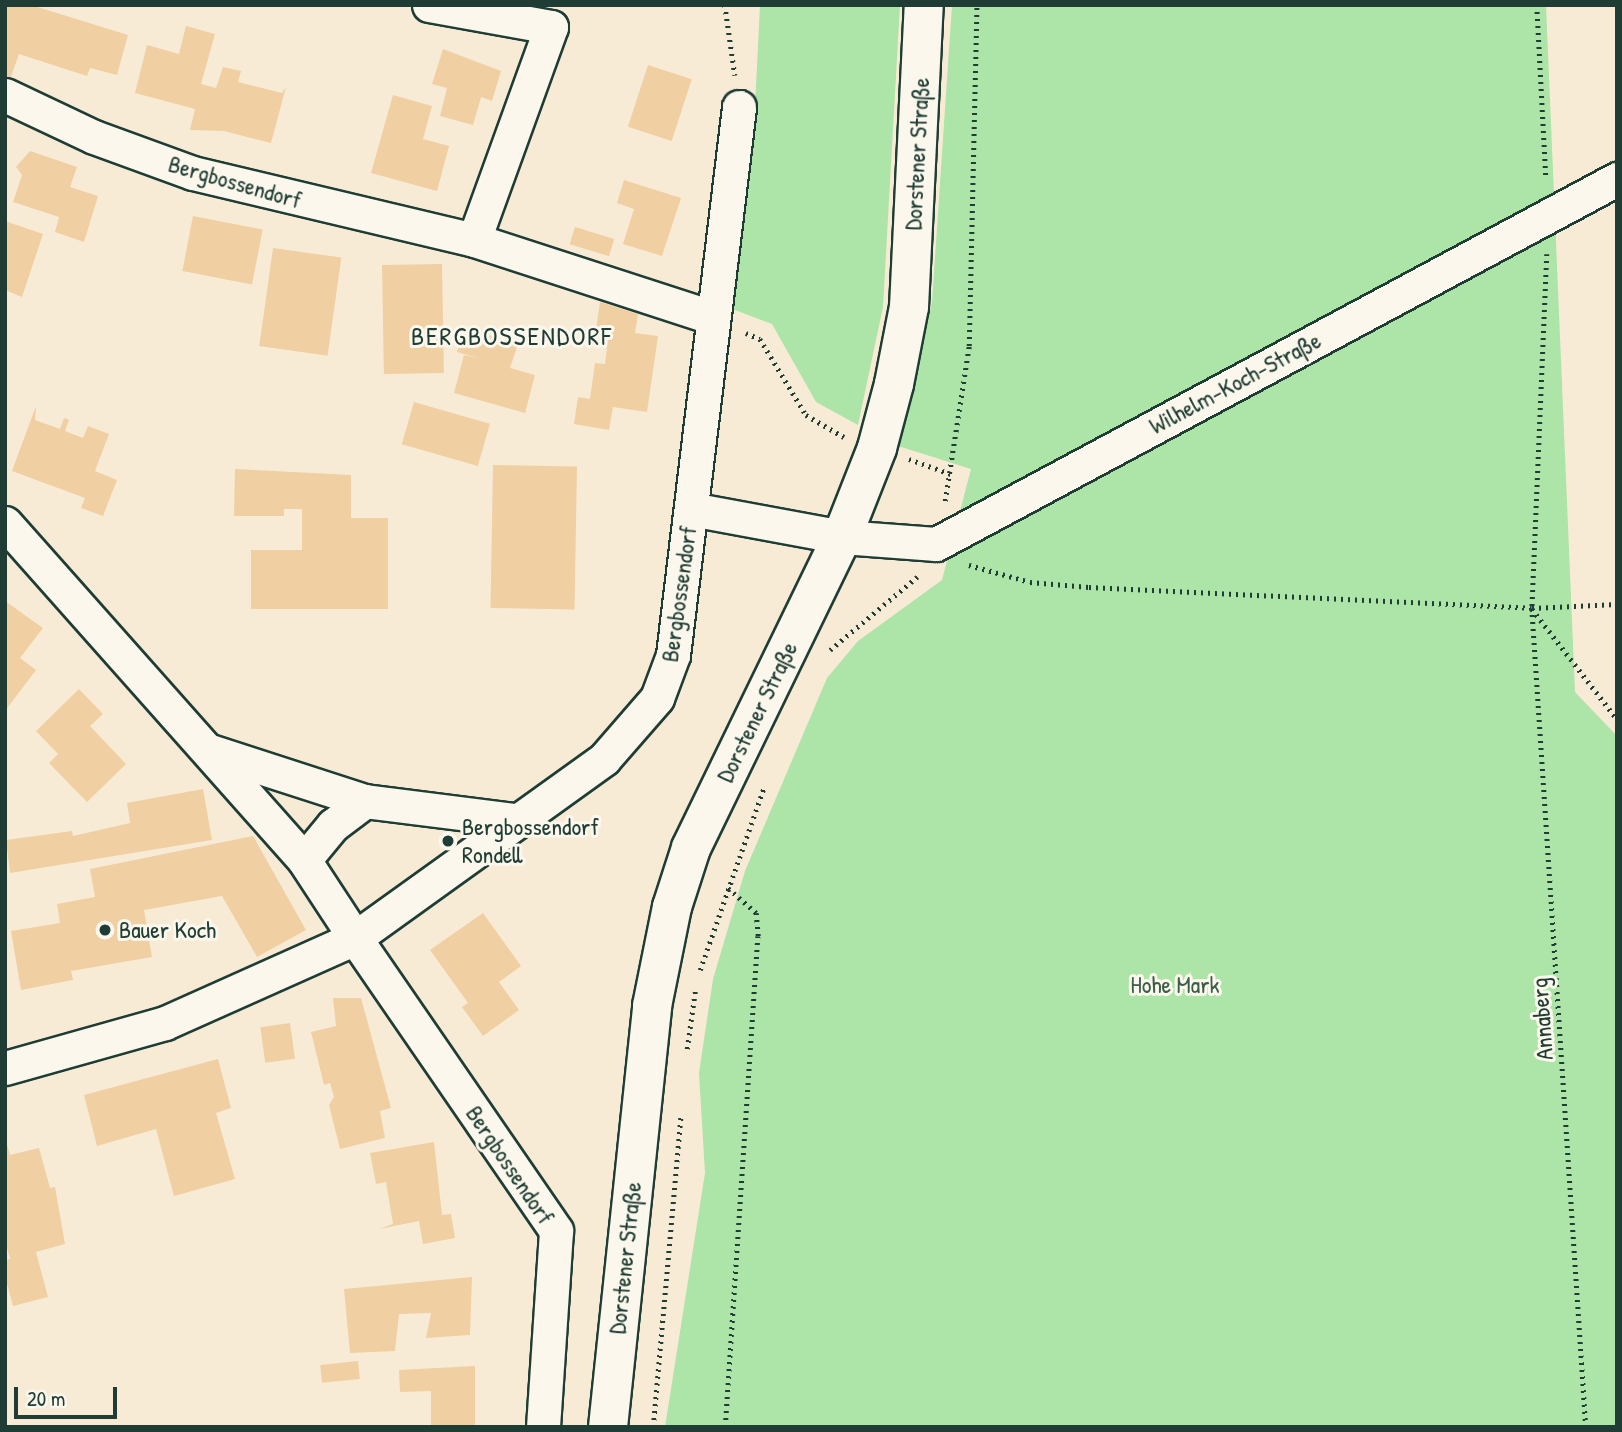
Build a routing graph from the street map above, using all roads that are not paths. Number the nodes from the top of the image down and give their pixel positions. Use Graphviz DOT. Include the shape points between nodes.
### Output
graph roads {
  1 [pos="429,5"];
  2 [pos="924,5"];
  3 [pos="5,95"];
  4 [pos="740,107"];
  5 [pos="1617,179"];
  6 [pos="474,240"];
  7 [pos="711,317"];
  8 [pos="691,509"];
  9 [pos="5,523"];
  10 [pos="842,537"];
  11 [pos="209,751"];
  12 [pos="365,801"];
  13 [pos="515,820"];
  14 [pos="304,860"];
  15 [pos="355,938"];
  16 [pos="5,1068"];
  17 [pos="543,1427"];
  18 [pos="608,1427"];
  1 -- 6 [label="street" via="551,27"];
  2 -- 10 [label="main road, Dorstener Straße" via="909,306 877,448"];
  3 -- 6 [label="street, Bergbossendorf" via="94,137 193,173"];
  4 -- 7 [label="street, Bergbossendorf"];
  5 -- 10 [label="street, Wilhelm-Koch-Straße" via="936,544"];
  6 -- 7 [label="street, Bergbossendorf"];
  7 -- 8 [label="street, Bergbossendorf"];
  8 -- 10 [label="street, Bergbossendorf"];
  8 -- 13 [label="street, Bergbossendorf" via="673,656 657,698 604,759 550,801"];
  9 -- 11 [label="street, Bergbossendorf" via="120,658"];
  10 -- 18 [label="main road, Dorstener Straße" via="691,848 672,907 652,1006"];
  11 -- 12 [label="street, Bergbossendorf"];
  11 -- 14 [label="street, Bergbossendorf"];
  12 -- 13 [label="street, Bergbossendorf"];
  12 -- 14 [label="street" via="333,825"];
  13 -- 15 [label="street, Bergbossendorf"];
  14 -- 15 [label="street, Bergbossendorf"];
  15 -- 16 [label="street, Bergbossendorf" via="165,1023"];
  15 -- 17 [label="street, Bergbossendorf" via="556,1231"];
}
